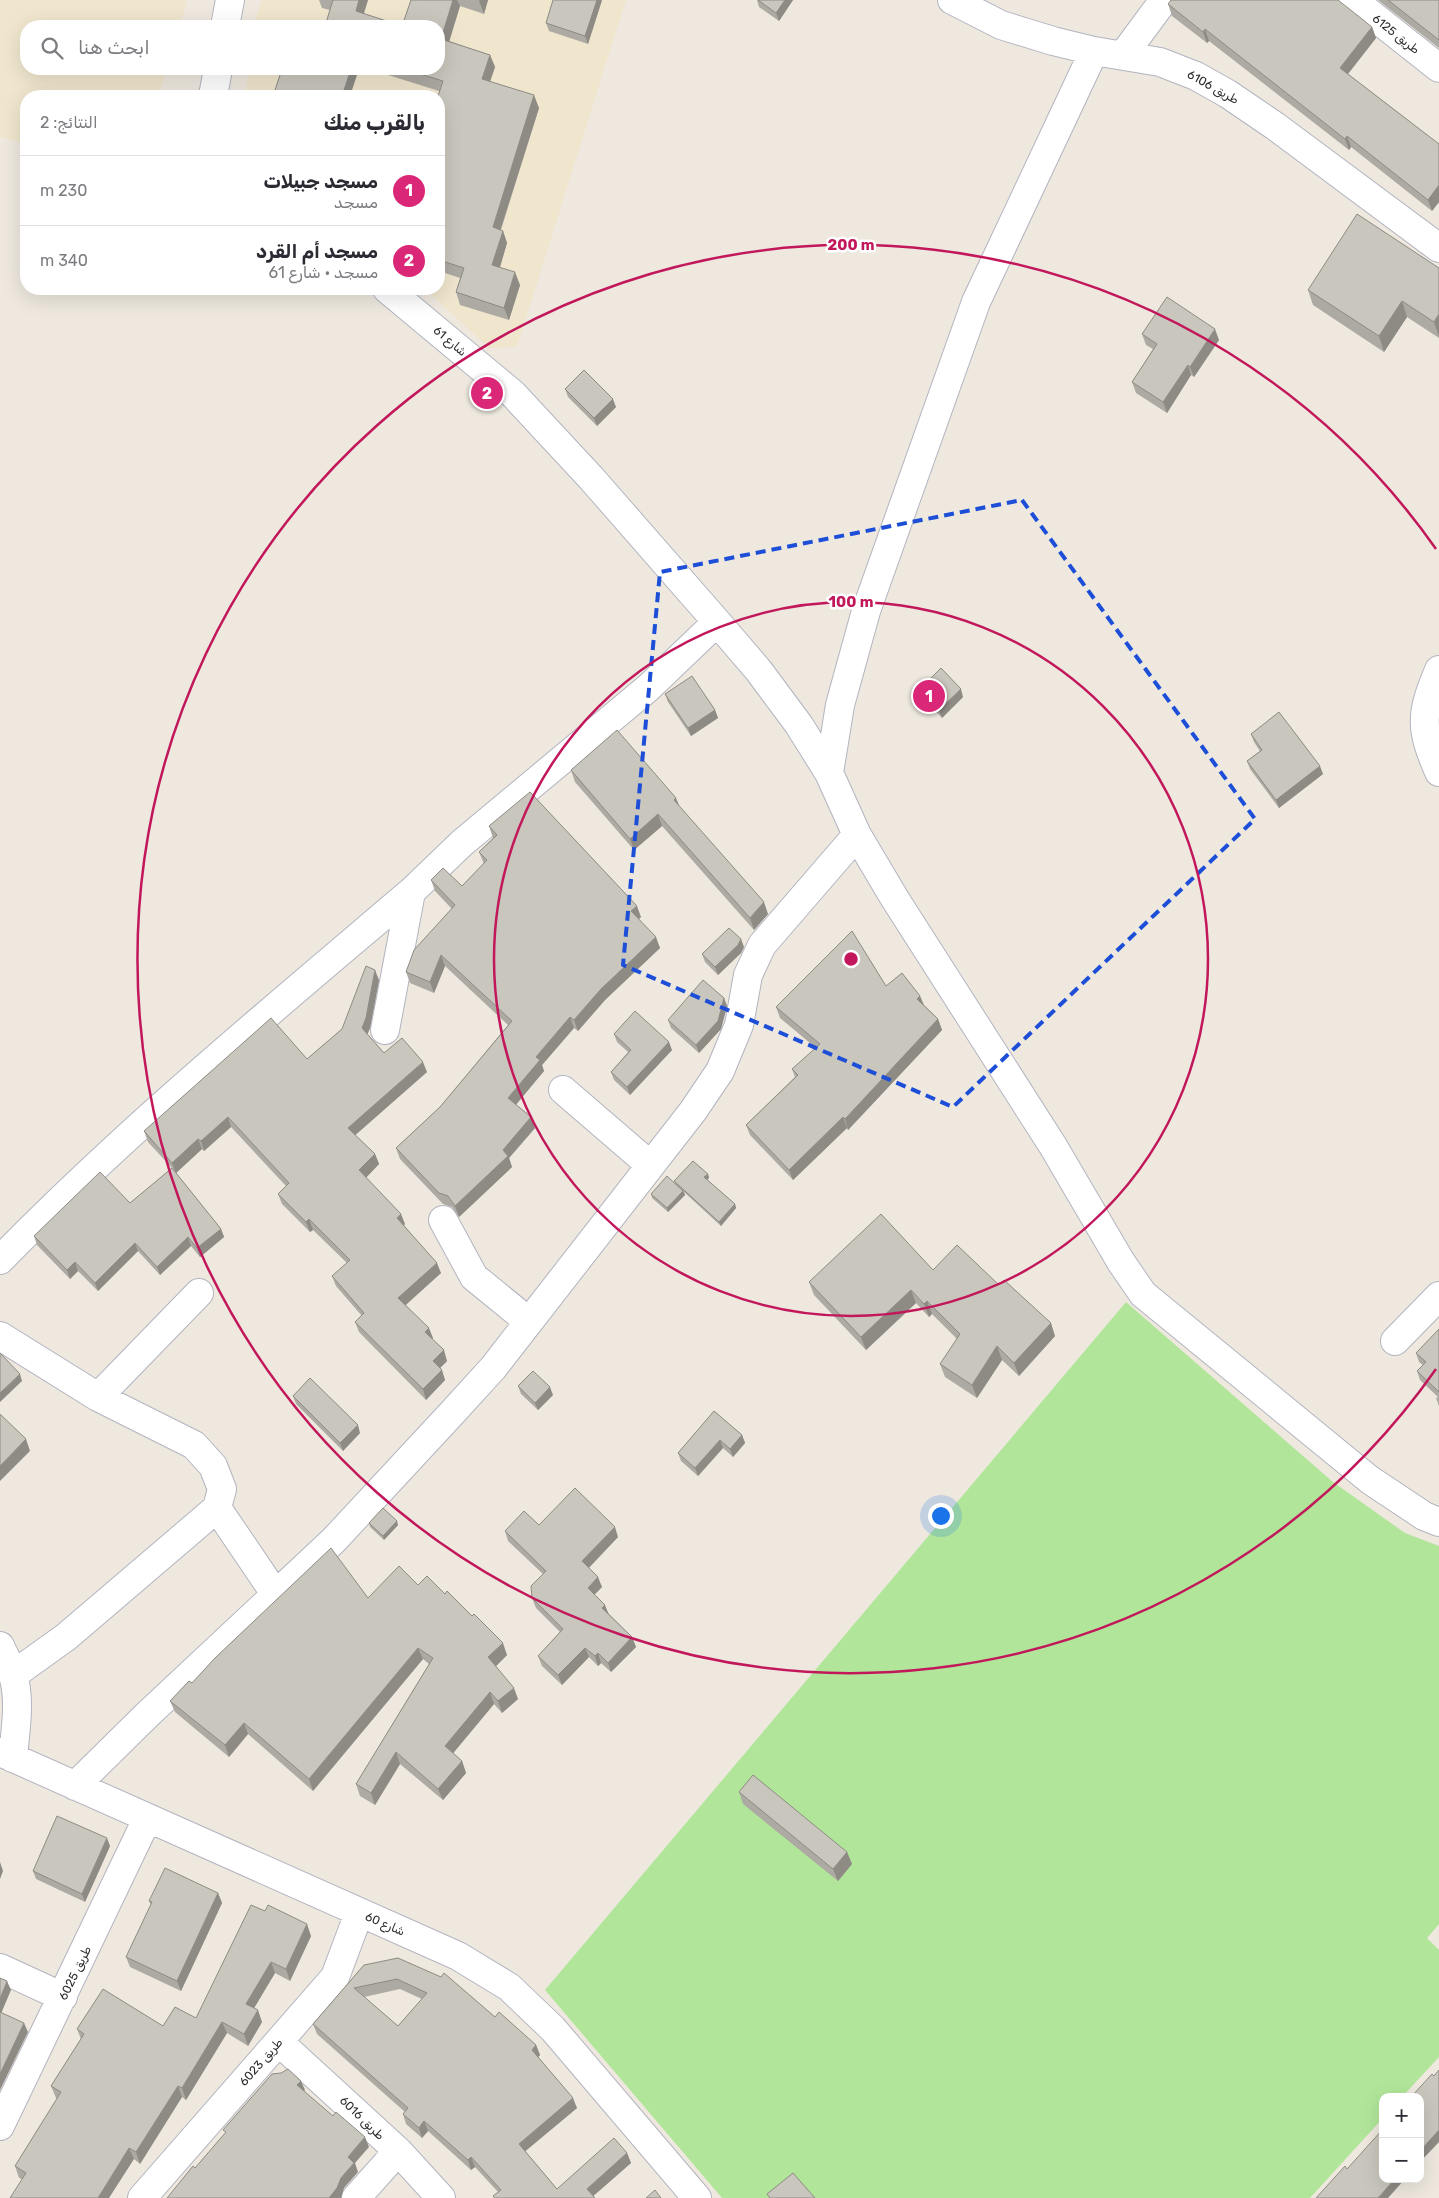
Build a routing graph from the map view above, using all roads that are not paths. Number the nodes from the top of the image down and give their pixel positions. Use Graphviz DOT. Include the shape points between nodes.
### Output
graph roads {
  1 [pos="230,0"];
  2 [pos="952,0"];
  3 [pos="1164,0"];
  4 [pos="1354,0"];
  5 [pos="226,20"];
  6 [pos="1094,51"];
  7 [pos="1124,54"];
  8 [pos="1439,68"];
  9 [pos="217,75"];
  10 [pos="214,90"];
  11 [pos="1439,248"];
  12 [pos="394,295"];
  13 [pos="717,622"];
  14 [pos="1439,670"];
  15 [pos="1439,772"];
  16 [pos="829,773"];
  17 [pos="857,835"];
  18 [pos="411,892"];
  19 [pos="385,1030"];
  20 [pos="563,1090"];
  21 [pos="650,1166"];
  22 [pos="443,1220"];
  23 [pos="0,1260"];
  24 [pos="199,1293"];
  25 [pos="1439,1296"];
  26 [pos="528,1321"];
  27 [pos="0,1336"];
  28 [pos="1394,1341"];
  29 [pos="98,1397"];
  30 [pos="217,1508"];
  31 [pos="1439,1522"];
  32 [pos="276,1595"];
  33 [pos="0,1646"];
  34 [pos="13,1675"];
  35 [pos="7,1755"];
  36 [pos="75,1786"];
  37 [pos="147,1819"];
  38 [pos="359,1913"];
  39 [pos="0,1968"];
  40 [pos="63,1997"];
  41 [pos="279,2042"];
  42 [pos="0,2126"];
  43 [pos="398,2151"];
  44 [pos="142,2198"];
  45 [pos="356,2198"];
  46 [pos="441,2198"];
  47 [pos="697,2198"];
  1 -- 5 [label="street"];
  2 -- 6 [label="street, طريق 6106" via="1001,25"];
  3 -- 7 [label="street"];
  4 -- 8 [label="street, طريق 6125"];
  6 -- 7 [label="street, طريق 6106"];
  6 -- 16 [label="street" via="973,311 866,610 840,705"];
  7 -- 11 [label="street, طريق 6106" via="1160,62 1196,76 1228,94"];
  9 -- 10 [label="street"];
  12 -- 13 [label="street, شارع 61" via="512,394 592,479"];
  13 -- 16 [label="street, شارع 61" via="800,725"];
  13 -- 18 [label="street" via="648,688 462,843"];
  14 -- 15 [label="street" via="1427,698 1423,728"];
  16 -- 17 [label="street, شارع 61"];
  17 -- 21 [label="street" via="762,945 748,975 739,1025 720,1071 694,1111"];
  17 -- 31 [label="street, شارع 61" via="1142,1294 1370,1480 1424,1516"];
  18 -- 19 [label="street"];
  18 -- 23 [label="street" via="171,1096"];
  20 -- 21 [label="street"];
  21 -- 26 [label="street"];
  22 -- 26 [label="street" via="474,1277"];
  24 -- 29 [label="street"];
  25 -- 28 [label="street"];
  26 -- 32 [label="street" via="493,1368 380,1492"];
  27 -- 29 [label="street"];
  29 -- 30 [label="street" via="194,1445 213,1466 222,1489"];
  30 -- 32 [label="street"];
  30 -- 34 [label="street" via="66,1637"];
  32 -- 36 [label="street"];
  33 -- 34 [label="street"];
  34 -- 35 [label="street" via="17,1706"];
  35 -- 36 [label="street, شارع 60"];
  36 -- 37 [label="street, شارع 60"];
  37 -- 38 [label="street, شارع 60"];
  37 -- 40 [label="street, طريق 6025"];
  38 -- 41 [label="street, طريق 6023" via="335,1977"];
  38 -- 47 [label="street, شارع 60" via="458,1956 509,1986 553,2029"];
  39 -- 40 [label="street"];
  40 -- 42 [label="street, طريق 6025"];
  41 -- 43 [label="street, طريق 6016"];
  41 -- 44 [label="street, طريق 6023"];
  43 -- 45 [label="street"];
  43 -- 46 [label="street, طريق 6016"];
}
